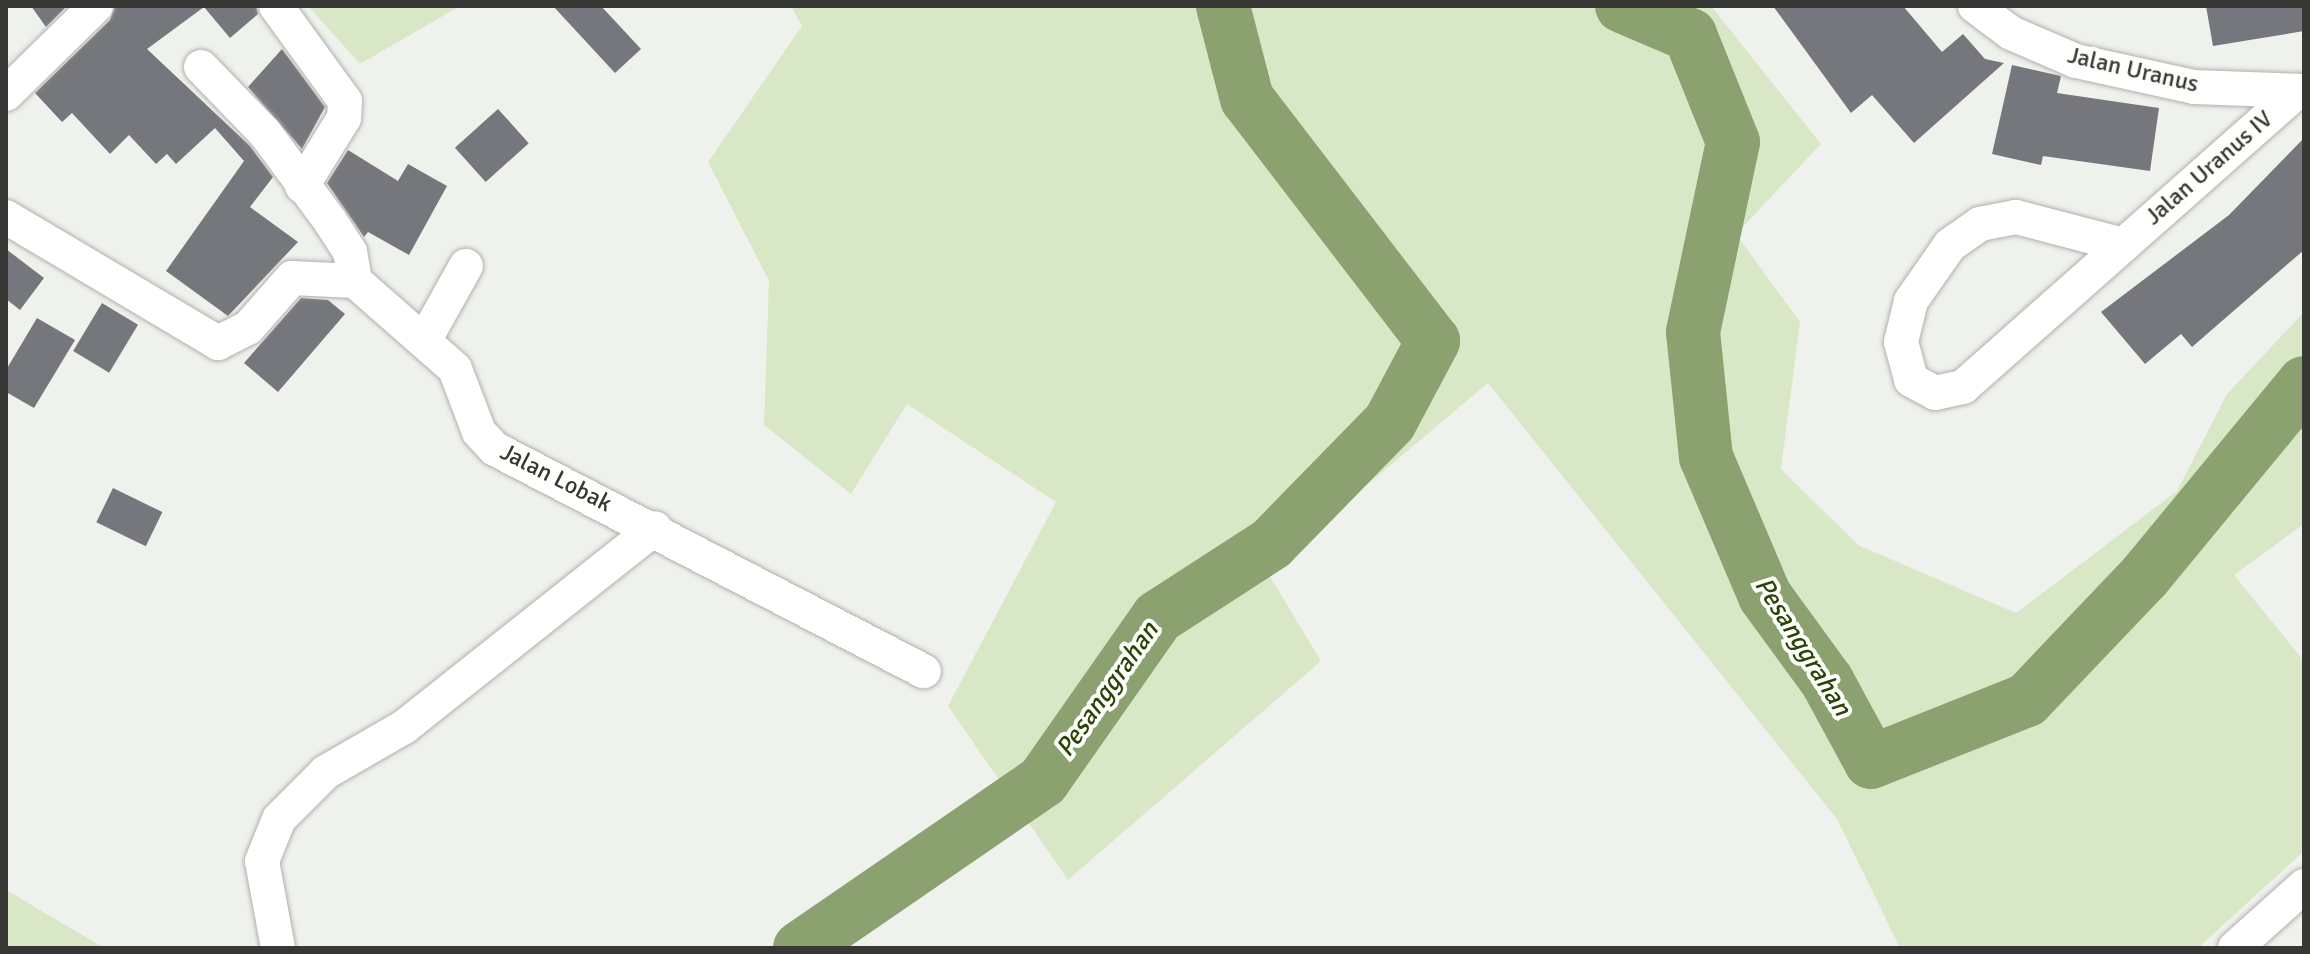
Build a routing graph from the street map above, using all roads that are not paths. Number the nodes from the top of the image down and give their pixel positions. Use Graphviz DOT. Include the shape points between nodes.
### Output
graph roads {
  1 [pos="96,6"];
  2 [pos="276,6"];
  3 [pos="1975,6"];
  4 [pos="2009,20"];
  5 [pos="201,67"];
  6 [pos="2301,91"];
  7 [pos="6,94"];
  8 [pos="302,186"];
  9 [pos="6,217"];
  10 [pos="2123,245"];
  11 [pos="466,266"];
  12 [pos="355,281"];
  13 [pos="424,341"];
  14 [pos="655,528"];
  15 [pos="924,671"];
  16 [pos="2304,886"];
  17 [pos="278,948"];
  18 [pos="2235,948"];
  1 -- 7 [label="street"];
  2 -- 8 [label="street" via="345,101 344,118"];
  3 -- 4 [label="street, Jalan Uranus"];
  4 -- 6 [label="street, Jalan Uranus" via="2129,73 2194,87"];
  5 -- 8 [label="street" via="265,133"];
  6 -- 10 [label="street, Jalan Uranus IV"];
  8 -- 12 [label="street" via="350,252"];
  9 -- 12 [label="street" via="218,343 248,328 292,278"];
  10 -- 10 [label="street, Jalan Uranus IV" via="2016,217 1980,224 1950,245 1911,301 1901,342 1911,380 1935,393 1963,387"];
  11 -- 13 [label="street"];
  12 -- 13 [label="street, Jalan Lobak"];
  13 -- 14 [label="street, Jalan Lobak" via="455,369 479,432 495,449"];
  14 -- 15 [label="street, Jalan Lobak"];
  14 -- 17 [label="street" via="404,727 326,772 279,819 262,861"];
  16 -- 18 [label="street"];
}
